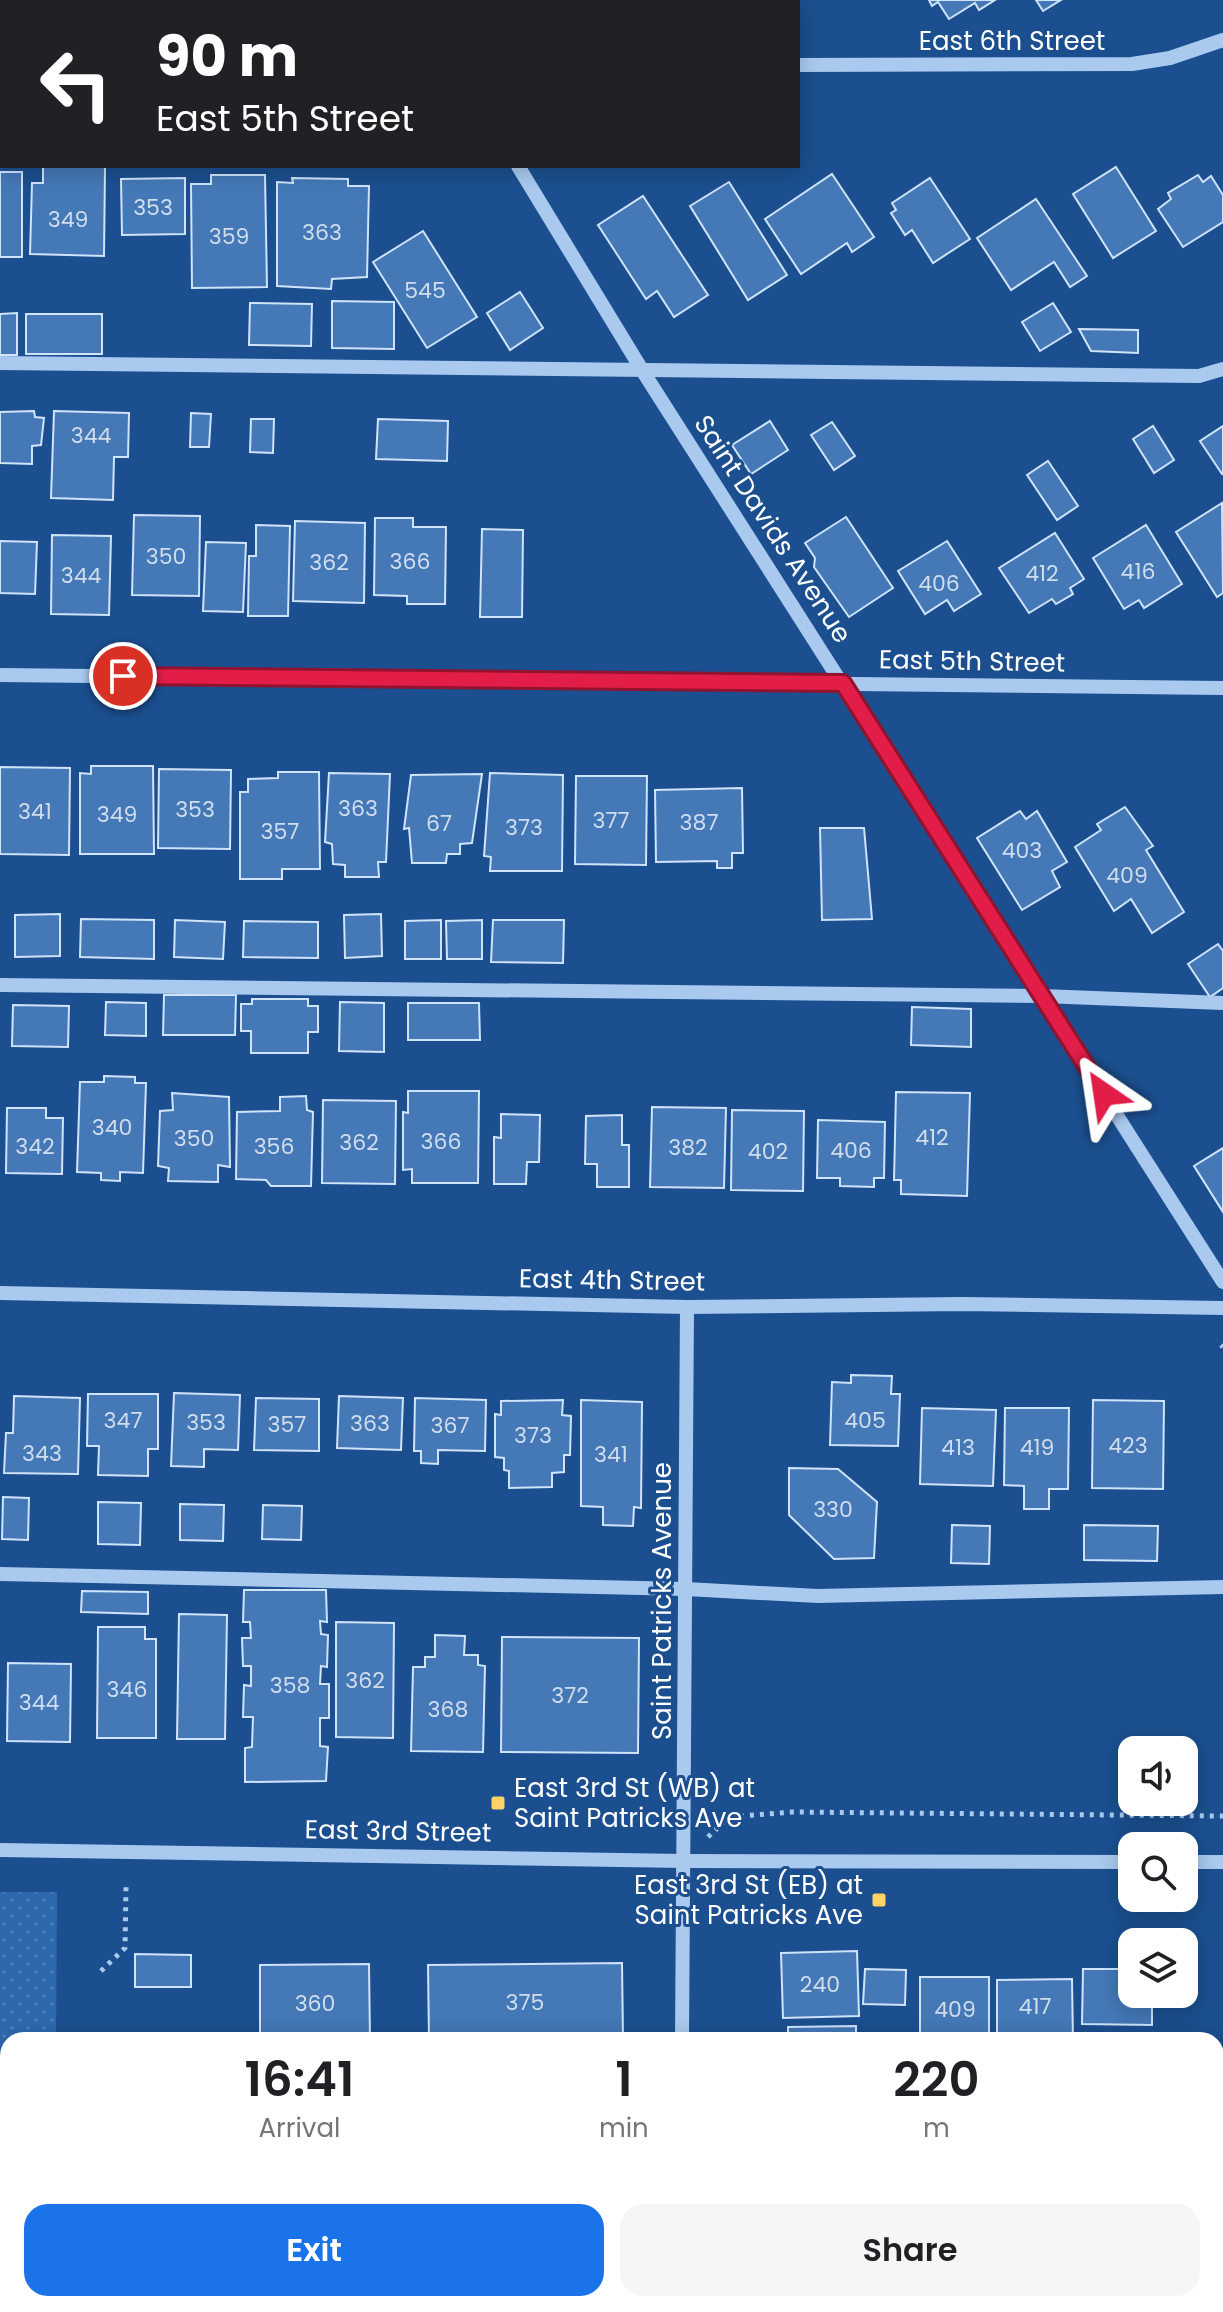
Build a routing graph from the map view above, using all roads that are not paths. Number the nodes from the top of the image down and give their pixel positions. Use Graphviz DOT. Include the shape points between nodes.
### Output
graph roads {
  1 [pos="1223,40"];
  2 [pos="800,65"];
  3 [pos="519,168"];
  4 [pos="0,363"];
  5 [pos="1223,369"];
  6 [pos="642,370"];
  7 [pos="0,675"];
  8 [pos="843,683"];
  9 [pos="1223,688"];
  10 [pos="0,985"];
  11 [pos="1042,996"];
  12 [pos="1223,1003"];
  13 [pos="1223,1282"];
  14 [pos="0,1293"];
  15 [pos="687,1307"];
  16 [pos="1223,1308"];
  17 [pos="0,1574"];
  18 [pos="1223,1587"];
  19 [pos="686,1589"];
  20 [pos="0,1850"];
  21 [pos="684,1861"];
  22 [pos="1118,1862"];
  23 [pos="1198,1862"];
  24 [pos="1223,1862"];
  25 [pos="682,2032"];
  1 -- 2 [label="street, East 6th Street" via="1132,64"];
  3 -- 6 [label="street, Saint Davids Avenue"];
  4 -- 6 [label="street"];
  5 -- 6 [label="street" via="1199,376"];
  6 -- 8 [label="street, Saint Davids Avenue"];
  7 -- 8 [label="street, East 5th Street"];
  8 -- 9 [label="street, East 5th Street"];
  8 -- 11 [label="street, Saint Davids Avenue"];
  10 -- 11 [label="street"];
  11 -- 12 [label="street"];
  11 -- 13 [label="street, Saint Davids Avenue"];
  14 -- 15 [label="street, East 4th Street"];
  15 -- 16 [label="street, East 4th Street"];
  15 -- 19 [label="street, Saint Patricks Avenue"];
  17 -- 19 [label="street"];
  18 -- 19 [label="street" via="818,1596"];
  19 -- 21 [label="street, Saint Patricks Avenue"];
  20 -- 21 [label="street, East 3rd Street"];
  21 -- 22 [label="street, East 3rd Street"];
  21 -- 25 [label="street, Saint Patricks Avenue"];
  23 -- 24 [label="street"];
}
